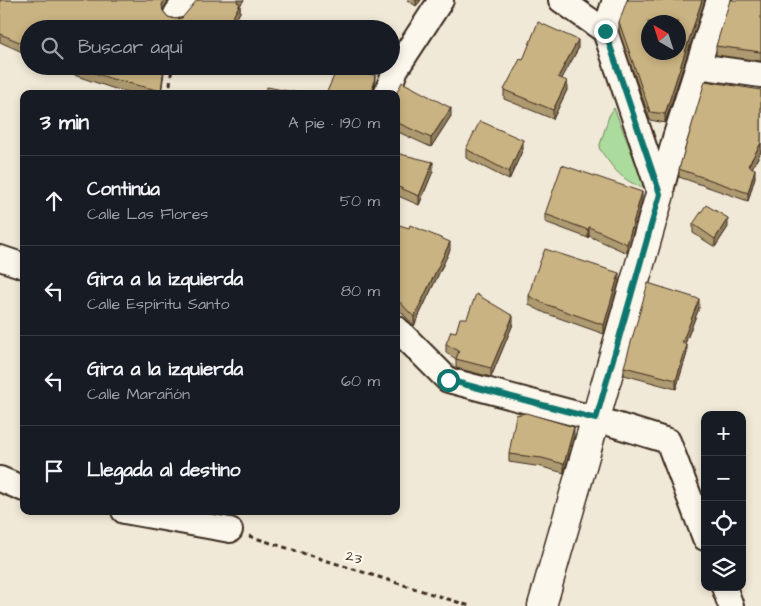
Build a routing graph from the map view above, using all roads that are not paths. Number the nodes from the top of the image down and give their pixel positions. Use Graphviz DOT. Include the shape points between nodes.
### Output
graph roads {
  1 [pos="441,0"];
  2 [pos="561,0"];
  3 [pos="615,0"];
  4 [pos="719,0"];
  5 [pos="605,31"];
  6 [pos="400,63"];
  7 [pos="698,66"];
  8 [pos="394,75"];
  9 [pos="761,75"];
  10 [pos="388,90"];
  11 [pos="660,194"];
  12 [pos="0,258"];
  13 [pos="20,265"];
  14 [pos="400,332"];
  15 [pos="596,419"];
  16 [pos="0,479"];
  17 [pos="20,487"];
  18 [pos="146,515"];
  19 [pos="701,528"];
  20 [pos="230,530"];
  21 [pos="725,591"];
  22 [pos="542,606"];
  23 [pos="731,606"];
  1 -- 6 [label="street"];
  2 -- 5 [label="street"];
  3 -- 5 [label="street"];
  4 -- 7 [label="street"];
  5 -- 11 [label="street"];
  7 -- 9 [label="street"];
  7 -- 11 [label="street"];
  8 -- 10 [label="street"];
  11 -- 15 [label="street"];
  12 -- 13 [label="street"];
  14 -- 15 [label="street" via="448,380"];
  15 -- 19 [label="street" via="668,441"];
  15 -- 22 [label="street"];
  16 -- 17 [label="street"];
  18 -- 20 [label="street"];
  21 -- 23 [label="street"];
}
